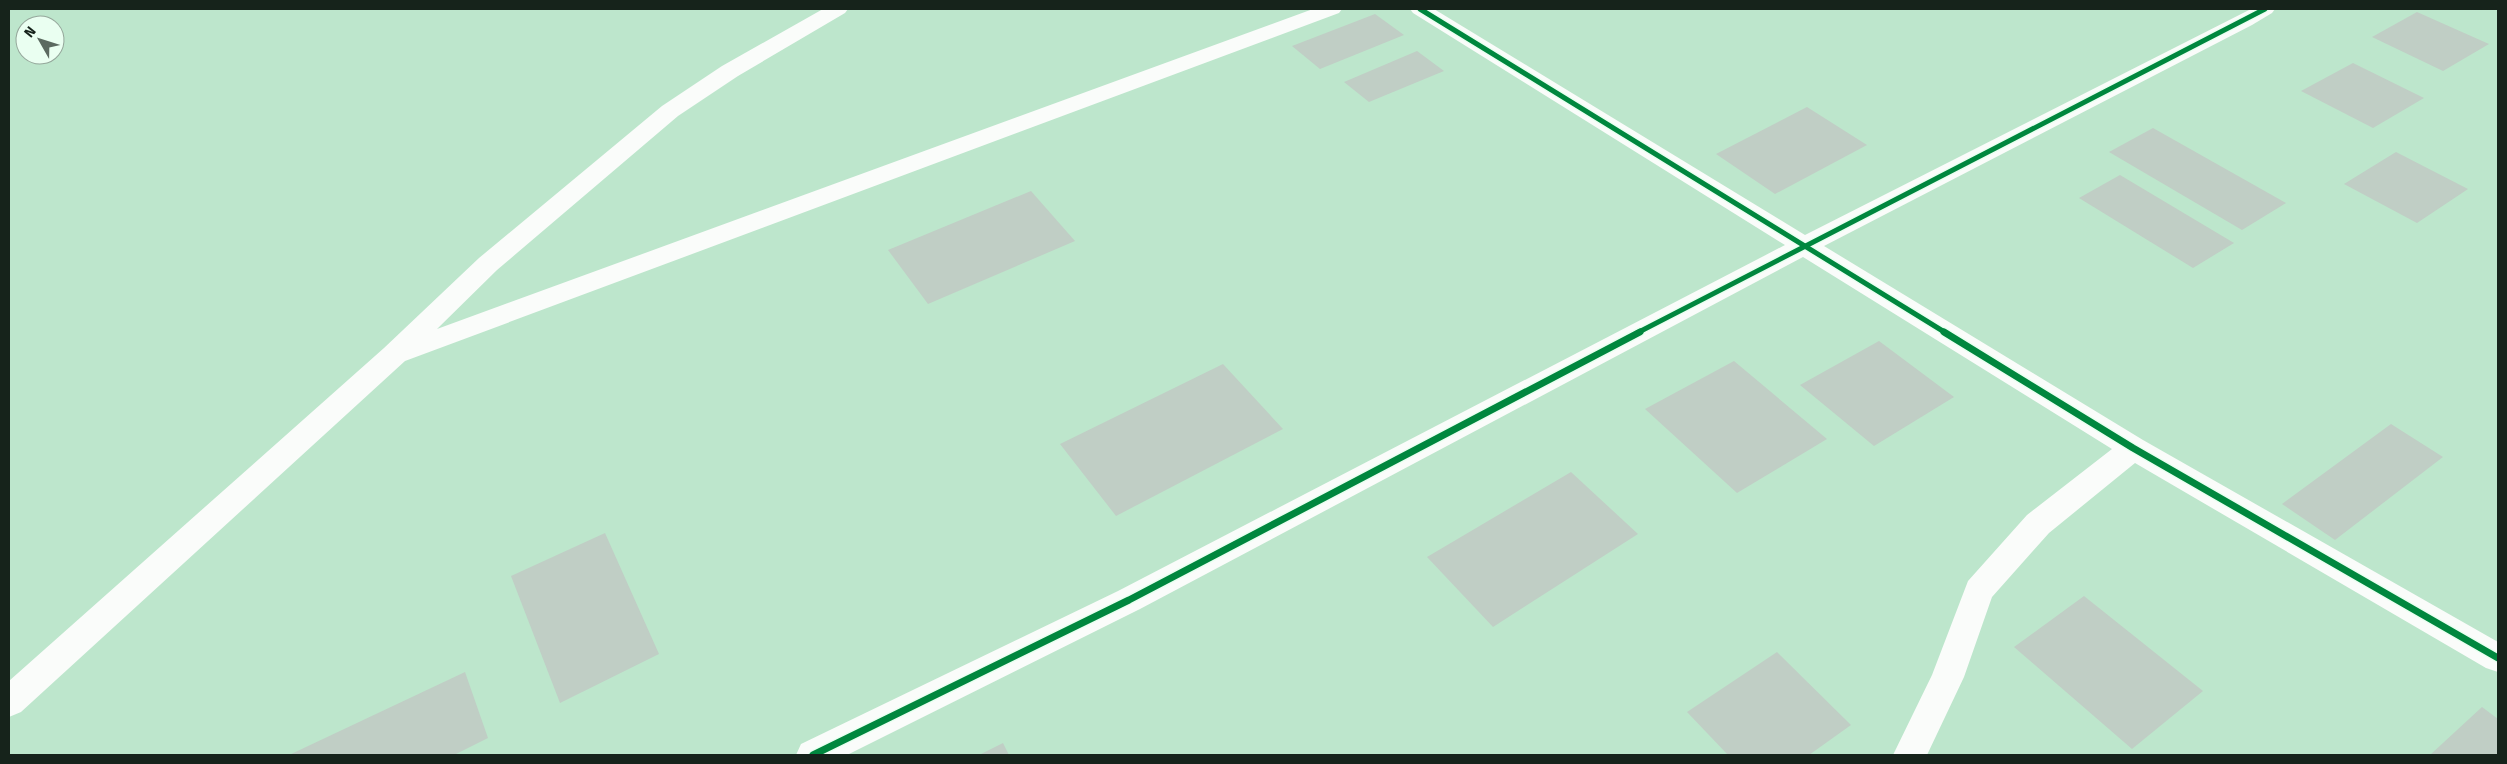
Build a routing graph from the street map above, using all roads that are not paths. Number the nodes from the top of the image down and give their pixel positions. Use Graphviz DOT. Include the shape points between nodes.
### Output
graph roads {
  1 [pos="838,9"];
  2 [pos="1332,9"];
  3 [pos="1420,9"];
  4 [pos="2264,9"];
  5 [pos="1803,246"];
  6 [pos="394,355"];
  7 [pos="2133,448"];
  8 [pos="2498,658"];
  9 [pos="9,702"];
  10 [pos="813,755"];
  11 [pos="1910,755"];
  1 -- 6 [label="street" via="730,71 670,110 488,264"];
  2 -- 6 [label="street"];
  3 -- 5 [label="street"];
  4 -- 5 [label="street"];
  5 -- 7 [label="street"];
  5 -- 10 [label="street" via="1129,600"];
  6 -- 9 [label="street"];
  7 -- 8 [label="street"];
  7 -- 11 [label="street" via="2038,524 1979,590 1948,677"];
}
